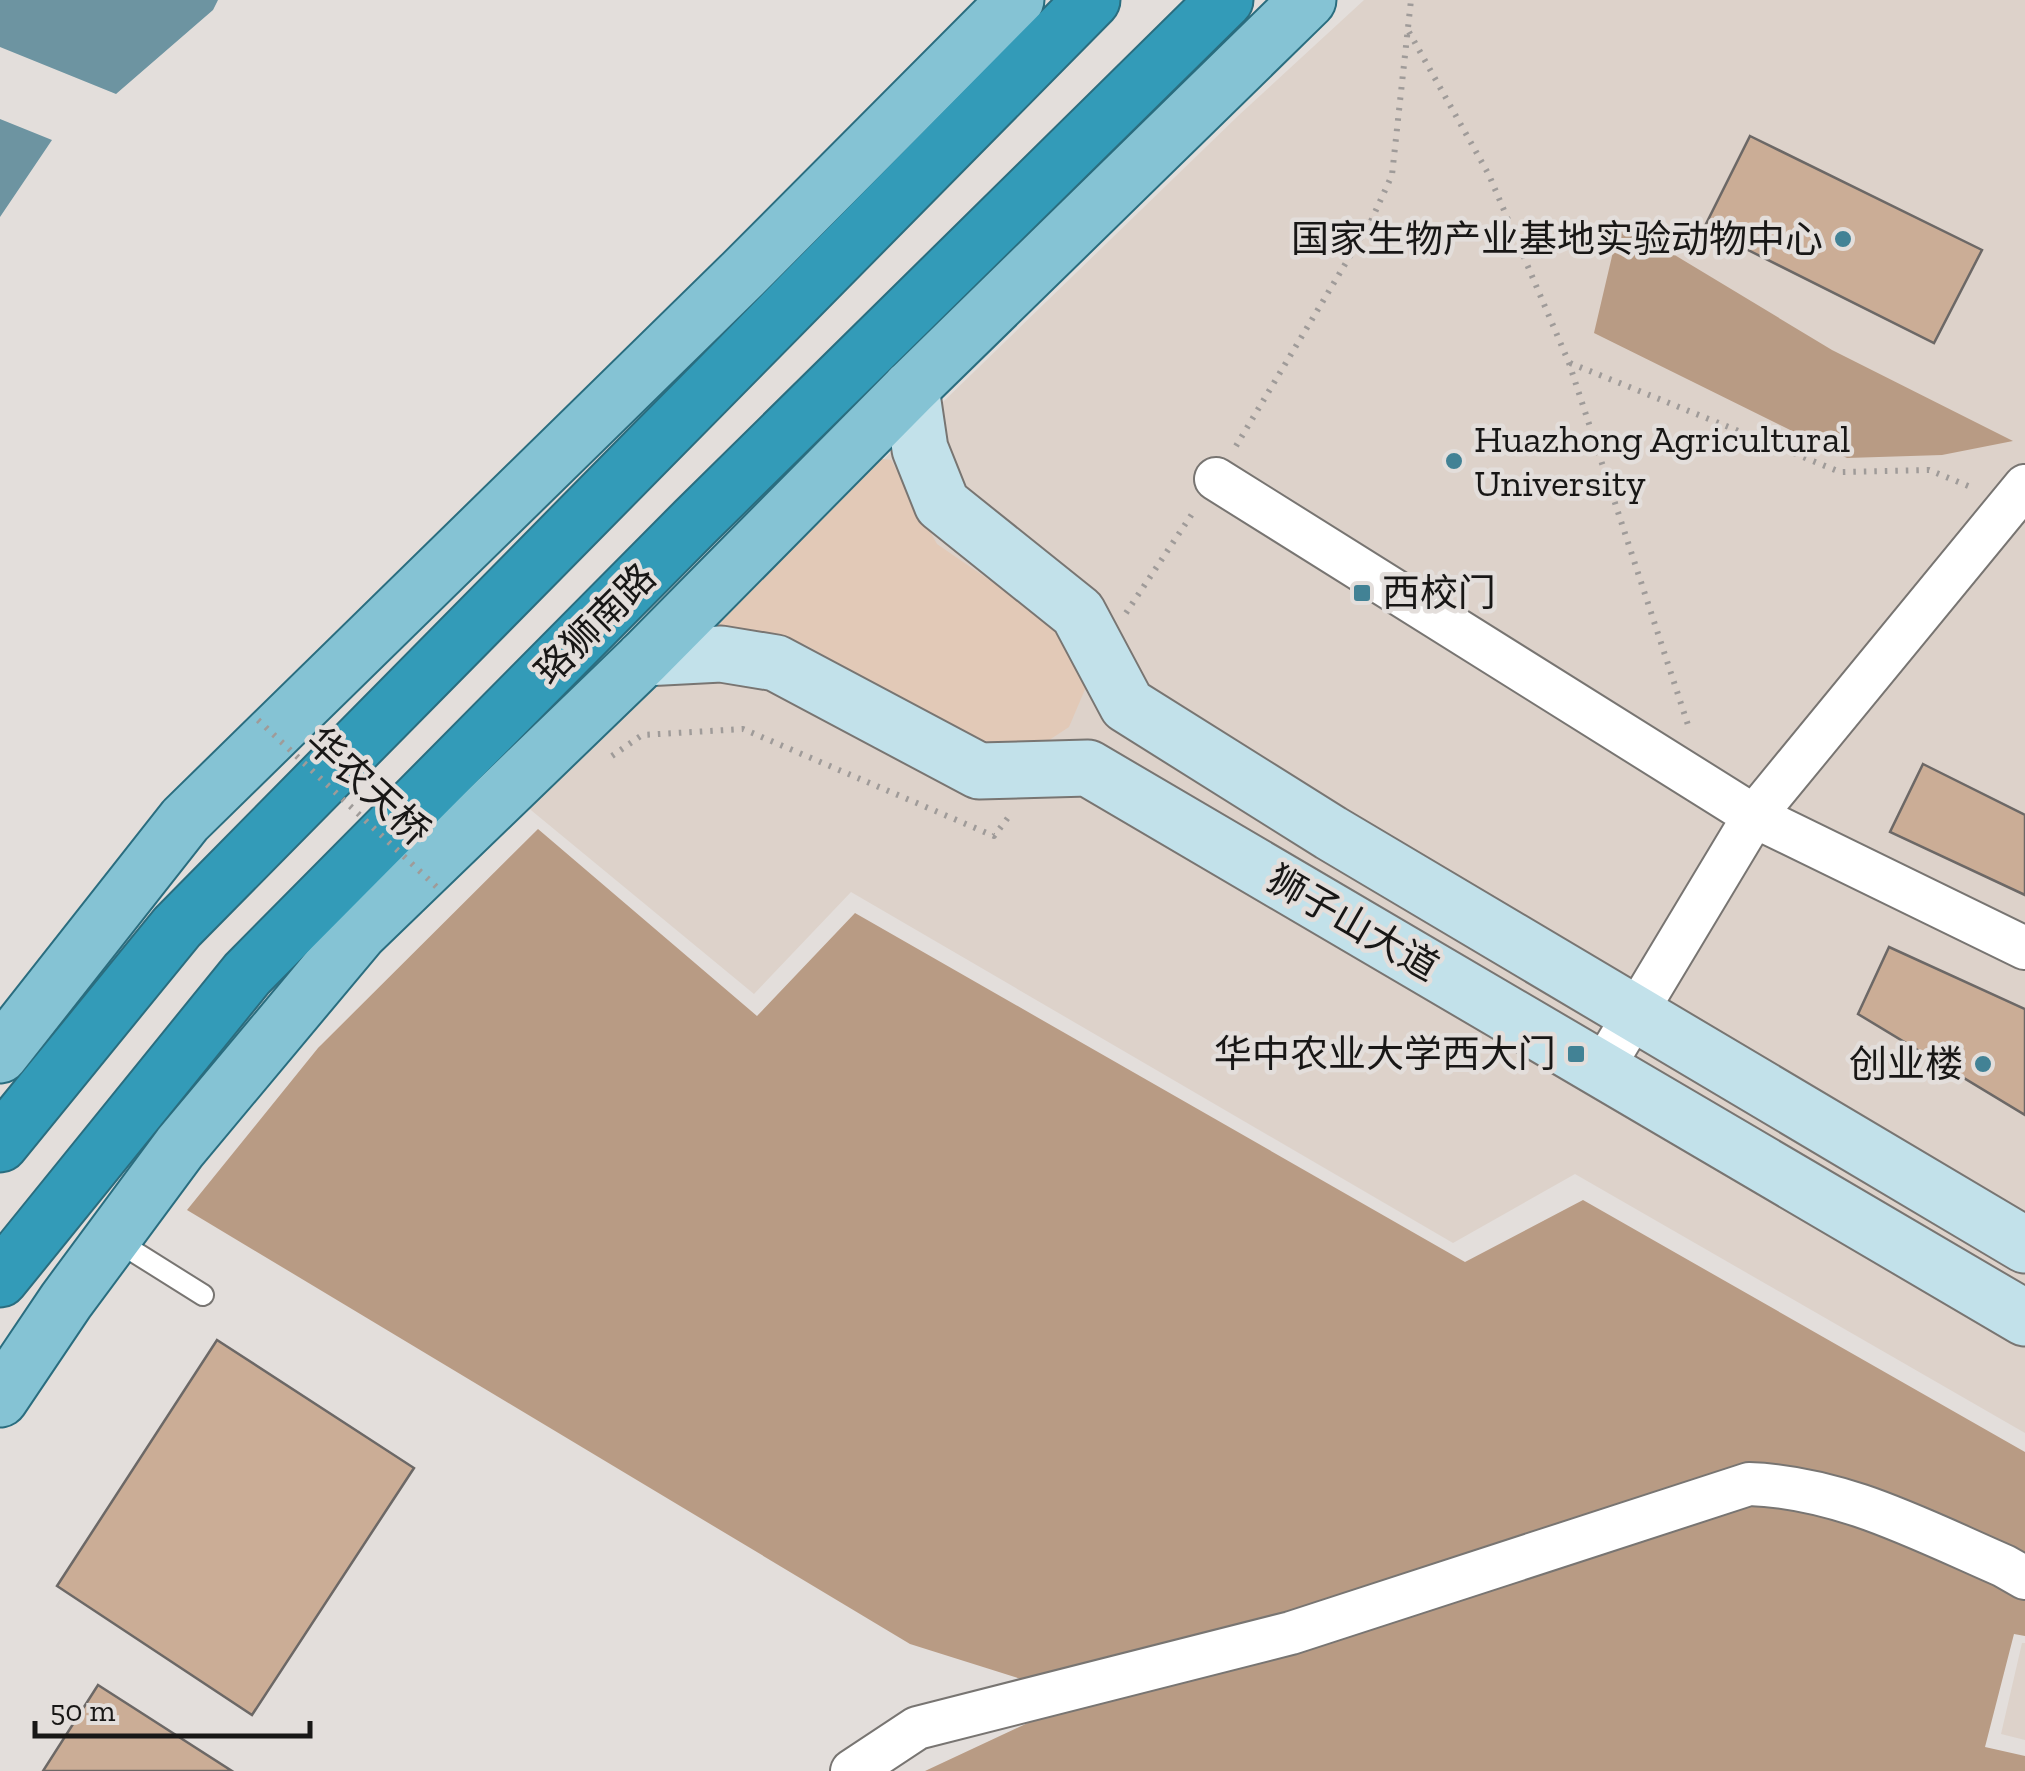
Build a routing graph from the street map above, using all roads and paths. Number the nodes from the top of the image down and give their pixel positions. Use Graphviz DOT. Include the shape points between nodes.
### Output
graph roads {
  1 [pos="1016,0"];
  2 [pos="1092,0"];
  3 [pos="1225,0"];
  4 [pos="1308,0"];
  5 [pos="1408,31"];
  6 [pos="1569,363"];
  7 [pos="912,388"];
  8 [pos="1216,480"];
  9 [pos="2018,494"];
  10 [pos="644,658"];
  11 [pos="258,720"];
  12 [pos="1708,788"];
  13 [pos="1754,816"];
  14 [pos="441,891"];
  15 [pos="2025,948"];
  16 [pos="1636,1011"];
  17 [pos="0,1055"];
  18 [pos="1602,1069"];
  19 [pos="0,1144"];
  20 [pos="115,1235"];
  21 [pos="2025,1245"];
  22 [pos="0,1279"];
  23 [pos="203,1295"];
  24 [pos="2025,1318"];
  25 [pos="0,1399"];
  26 [pos="2025,1578"];
  27 [pos="852,1771"];
  1 -- 17 [label="main road" via="185,820"];
  2 -- 19 [label="highway" via="177,927"];
  3 -- 22 [label="highway, 珞狮南路" via="246,974"];
  4 -- 7 [label="main road"];
  5 -- 6 [label="path" via="1489,175"];
  6 -- 9 [label="path" via="1840,472 1929,470"];
  6 -- 12 [label="path"];
  7 -- 10 [label="main road"];
  7 -- 16 [label="street, 狮子山大道" via="920,449 942,504 1078,613 1127,705 1331,834"];
  8 -- 12 [label="street"];
  9 -- 13 [label="street"];
  10 -- 18 [label="street, 狮子山大道" via="721,654 776,662 979,771 1088,768"];
  10 -- 20 [label="main road" via="360,933"];
  11 -- 14 [label="path, 华农天桥, bridge"];
  12 -- 13 [label="street"];
  13 -- 15 [label="street"];
  13 -- 16 [label="street"];
  16 -- 18 [label="street"];
  16 -- 21 [label="street, 狮子山大道"];
  18 -- 24 [label="street, 狮子山大道"];
  20 -- 23 [label="lane"];
  20 -- 25 [label="main road"];
  26 -- 27 [label="street" via="1870,1507 1791,1486 1749,1484 1290,1633 917,1728"];
}
